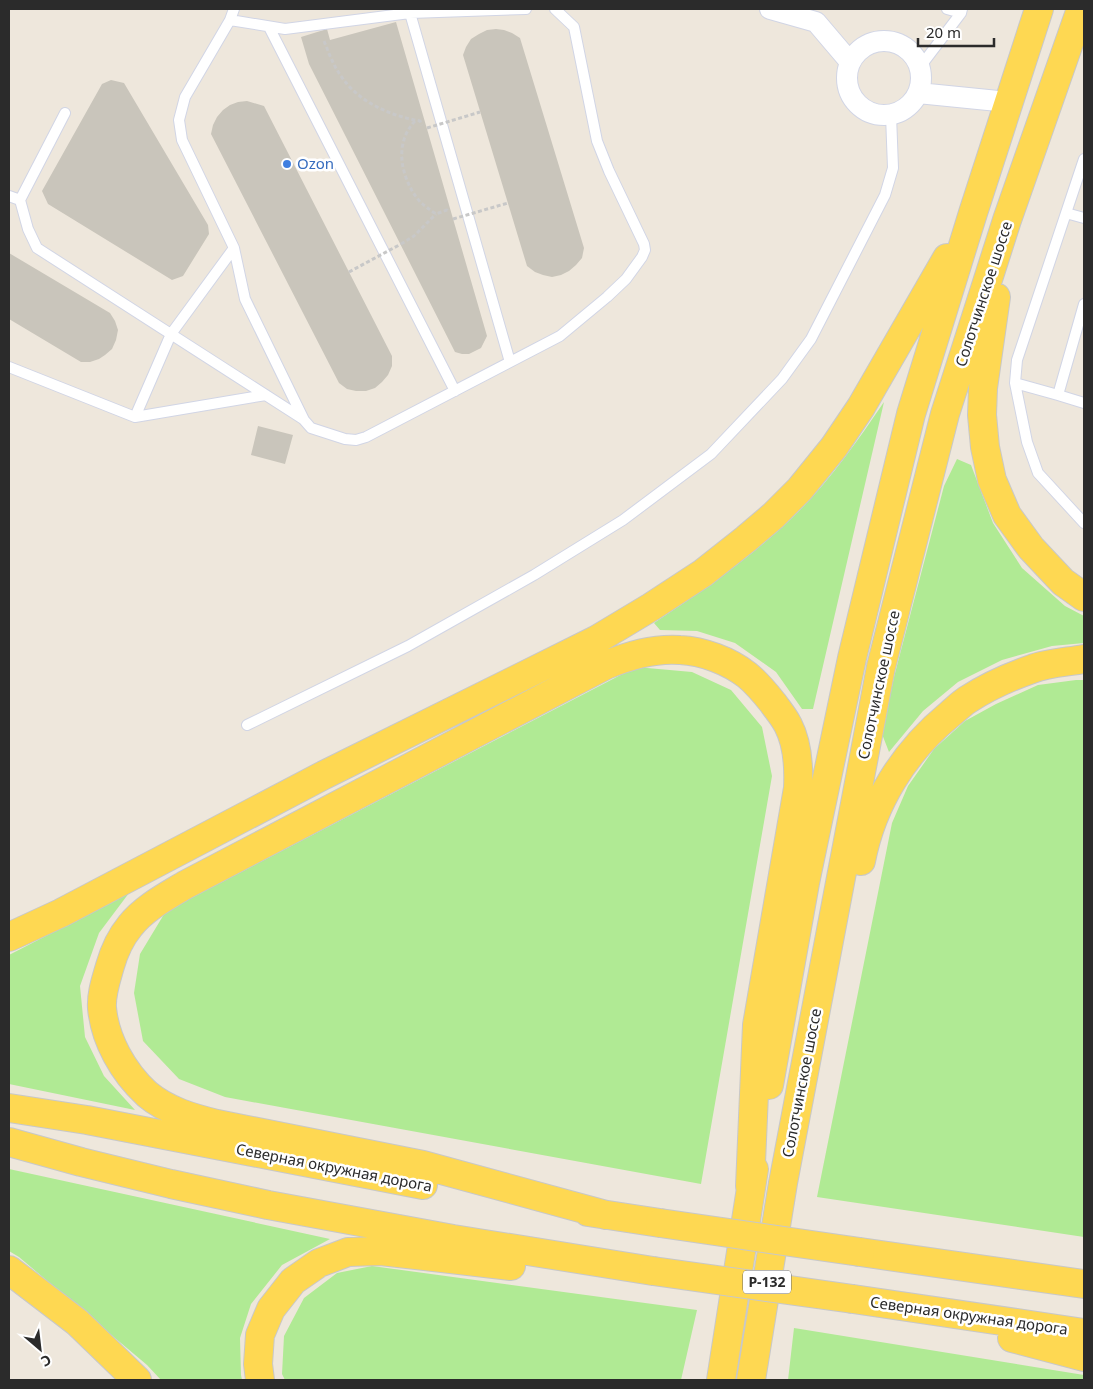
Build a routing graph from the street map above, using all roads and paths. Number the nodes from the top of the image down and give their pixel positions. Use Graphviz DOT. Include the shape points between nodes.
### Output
graph roads {
  1 [pos="234,9"];
  2 [pos="526,9"];
  3 [pos="554,9"];
  4 [pos="770,9"];
  5 [pos="947,9"];
  6 [pos="1039,9"];
  7 [pos="1081,9"];
  8 [pos="961,11"];
  9 [pos="410,13"];
  10 [pos="230,20"];
  11 [pos="269,26"];
  12 [pos="323,36"];
  13 [pos="850,62"];
  14 [pos="920,67"];
  15 [pos="918,93"];
  16 [pos="1008,102"];
  17 [pos="480,112"];
  18 [pos="65,114"];
  19 [pos="891,115"];
  20 [pos="416,120"];
  21 [pos="1084,159"];
  22 [pos="9,196"];
  23 [pos="20,200"];
  24 [pos="508,202"];
  25 [pos="973,213"];
  26 [pos="1066,213"];
  27 [pos="436,214"];
  28 [pos="1084,218"];
  29 [pos="1007,220"];
  30 [pos="234,248"];
  31 [pos="349,272"];
  32 [pos="1084,304"];
  33 [pos="171,334"];
  34 [pos="510,362"];
  35 [pos="9,367"];
  36 [pos="1015,383"];
  37 [pos="455,391"];
  38 [pos="266,395"];
  39 [pos="1058,395"];
  40 [pos="1084,403"];
  41 [pos="135,417"];
  42 [pos="304,420"];
  43 [pos="1084,523"];
  44 [pos="1084,597"];
  45 [pos="1084,659"];
  46 [pos="247,725"];
  47 [pos="9,937"];
  48 [pos="9,1108"];
  49 [pos="9,1142"];
  50 [pos="783,1183"];
  51 [pos="750,1186"];
  52 [pos="606,1215"];
  53 [pos="973,1268"];
  54 [pos="9,1270"];
  55 [pos="643,1270"];
  56 [pos="1084,1278"];
  57 [pos="1084,1284"];
  58 [pos="864,1301"];
  59 [pos="1084,1333"];
  60 [pos="1084,1357"];
  61 [pos="720,1378"];
  62 [pos="137,1380"];
  63 [pos="260,1380"];
  64 [pos="751,1380"];
  1 -- 10 [label="lane"];
  2 -- 9 [label="lane"];
  3 -- 34 [label="lane" via="574,27 597,141 644,250 626,279 566,331"];
  4 -- 13 [label="street" via="816,22"];
  5 -- 8 [label="lane"];
  6 -- 16 [label="main road, Солотчинское шоссе"];
  7 -- 29 [label="main road, Солотчинское шоссе"];
  8 -- 14 [label="lane"];
  9 -- 11 [label="lane" via="285,29"];
  9 -- 34 [label="lane"];
  10 -- 11 [label="lane"];
  10 -- 30 [label="lane" via="185,97 179,120 182,140"];
  11 -- 37 [label="lane"];
  12 -- 20 [label="path" via="332,61 354,92 379,108"];
  13 -- 14 [label="street" via="867,45 880,41 905,46"];
  13 -- 19 [label="street" via="846,73 847,85 854,101 868,112"];
  14 -- 15 [label="street"];
  15 -- 16 [label="street"];
  15 -- 19 [label="street" via="911,104"];
  16 -- 25 [label="main road, Солотчинское шоссе"];
  17 -- 20 [label="path, bridge" via="423,129 420,121"];
  18 -- 23 [label="lane"];
  19 -- 46 [label="lane" via="893,168 885,195 811,339 782,379 711,454 624,520 534,574 408,646"];
  20 -- 27 [label="path" via="408,128 404,142 401,155 403,170 410,188"];
  21 -- 26 [label="lane"];
  22 -- 23 [label="lane"];
  23 -- 33 [label="lane" via="37,248"];
  24 -- 27 [label="path, bridge" via="450,220 447,210"];
  25 -- 47 [label="main road" via="862,407 834,447 800,489 772,516 703,573 596,640"];
  25 -- 51 [label="main road, Солотчинское шоссе" via="911,414 852,658 805,883"];
  26 -- 28 [label="lane"];
  26 -- 36 [label="lane" via="1017,360"];
  27 -- 31 [label="path, bridge" via="414,236"];
  29 -- 44 [label="main road" via="983,388 985,447 992,480 1007,515 1031,548 1063,582"];
  29 -- 50 [label="main road, Солотчинское шоссе" via="945,414 881,667"];
  30 -- 33 [label="lane"];
  30 -- 42 [label="lane" via="244,299"];
  32 -- 39 [label="lane"];
  33 -- 38 [label="lane"];
  33 -- 41 [label="lane"];
  34 -- 37 [label="lane"];
  35 -- 41 [label="lane"];
  36 -- 39 [label="lane"];
  36 -- 43 [label="lane" via="1027,442 1038,473"];
  37 -- 42 [label="lane" via="356,440 319,432"];
  38 -- 41 [label="lane"];
  38 -- 42 [label="lane"];
  39 -- 40 [label="lane"];
  45 -- 50 [label="main road" via="1034,668 966,701 930,730 885,791 863,849 824,1051"];
  48 -- 52 [label="main road, Северная окружная дорога" via="87,1120 448,1190"];
  49 -- 55 [label="main road" via="171,1184 268,1205"];
  50 -- 64 [label="main road, Солотчинское шоссе / Р-132"];
  51 -- 52 [label="main road" via="757,1025 799,769 788,726 761,689 728,662 681,650 633,654 606,665 185,885 152,905 130,925 114,950 104,984 102,1006 106,1030 114,1052 129,1074 147,1094 166,1107 192,1118 423,1166"];
  51 -- 61 [label="main road, Солотчинское шоссе / Р-132"];
  52 -- 53 [label="main road, Северная окружная дорога, bridge"];
  53 -- 56 [label="main road"];
  53 -- 57 [label="main road"];
  54 -- 62 [label="main road" via="77,1322"];
  55 -- 58 [label="main road, bridge"];
  55 -- 63 [label="main road" via="582,1275 381,1251 348,1252 319,1263 293,1281 271,1309 260,1335"];
  58 -- 59 [label="main road, Северная окружная дорога"];
  58 -- 60 [label="main road"];
}
